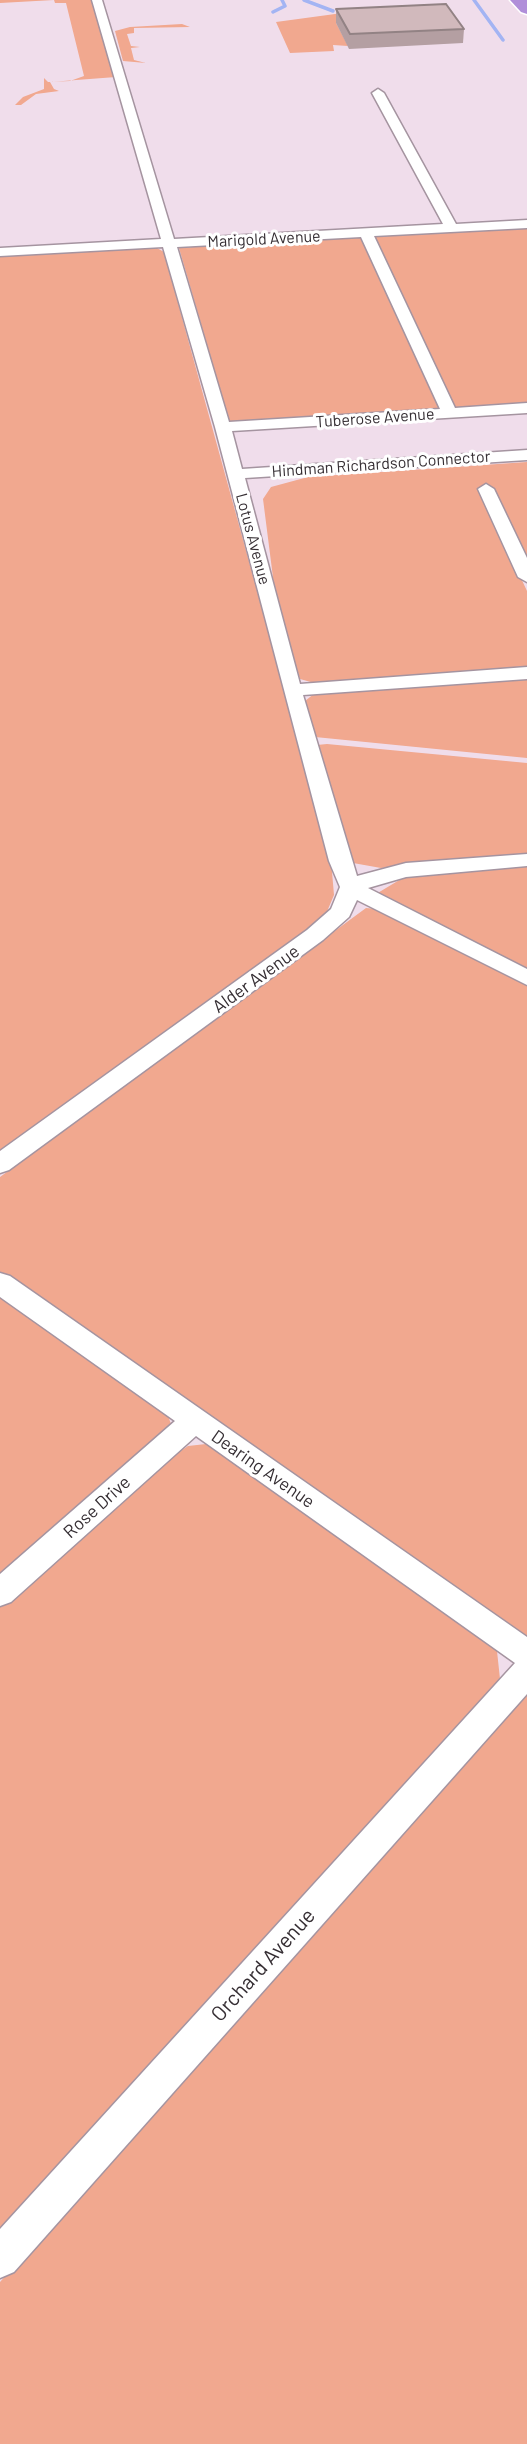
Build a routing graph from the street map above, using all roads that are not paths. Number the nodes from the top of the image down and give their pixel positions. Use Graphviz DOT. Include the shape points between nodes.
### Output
graph roads {
  1 [pos="97,0"];
  2 [pos="518,0"];
  3 [pos="527,9"];
  4 [pos="378,93"];
  5 [pos="527,224"];
  6 [pos="452,229"];
  7 [pos="366,233"];
  8 [pos="168,244"];
  9 [pos="0,253"];
  10 [pos="527,408"];
  11 [pos="450,413"];
  12 [pos="223,427"];
  13 [pos="527,454"];
  14 [pos="236,474"];
  15 [pos="486,489"];
  16 [pos="527,577"];
  17 [pos="527,673"];
  18 [pos="292,690"];
  19 [pos="527,860"];
  20 [pos="351,887"];
  21 [pos="527,978"];
  22 [pos="0,1164"];
  23 [pos="0,1283"];
  24 [pos="194,1421"];
  25 [pos="0,1593"];
  26 [pos="527,1654"];
  27 [pos="527,1672"];
  28 [pos="0,2258"];
  1 -- 8 [label="street, Lotus Avenue"];
  2 -- 3 [label="highway"];
  4 -- 6 [label="street"];
  5 -- 6 [label="street, Marigold Avenue"];
  6 -- 7 [label="street, Marigold Avenue"];
  7 -- 8 [label="street, Marigold Avenue"];
  7 -- 11 [label="street"];
  8 -- 9 [label="street, Marigold Avenue"];
  8 -- 12 [label="street, Lotus Avenue"];
  10 -- 11 [label="street, Tuberose Avenue"];
  11 -- 12 [label="street, Tuberose Avenue"];
  12 -- 14 [label="street, Lotus Avenue"];
  13 -- 14 [label="street, Hindman Richardson Connector"];
  14 -- 18 [label="street, Lotus Avenue"];
  15 -- 16 [label="street"];
  17 -- 18 [label="street"];
  18 -- 20 [label="street, Lotus Avenue"];
  19 -- 20 [label="street" via="406,870"];
  20 -- 21 [label="street"];
  20 -- 22 [label="street, Alder Avenue" via="341,912 315,935"];
  23 -- 24 [label="street, Dearing Avenue"];
  24 -- 25 [label="street, Rose Drive"];
  24 -- 26 [label="street, Dearing Avenue"];
  27 -- 28 [label="street, Orchard Avenue"];
}
